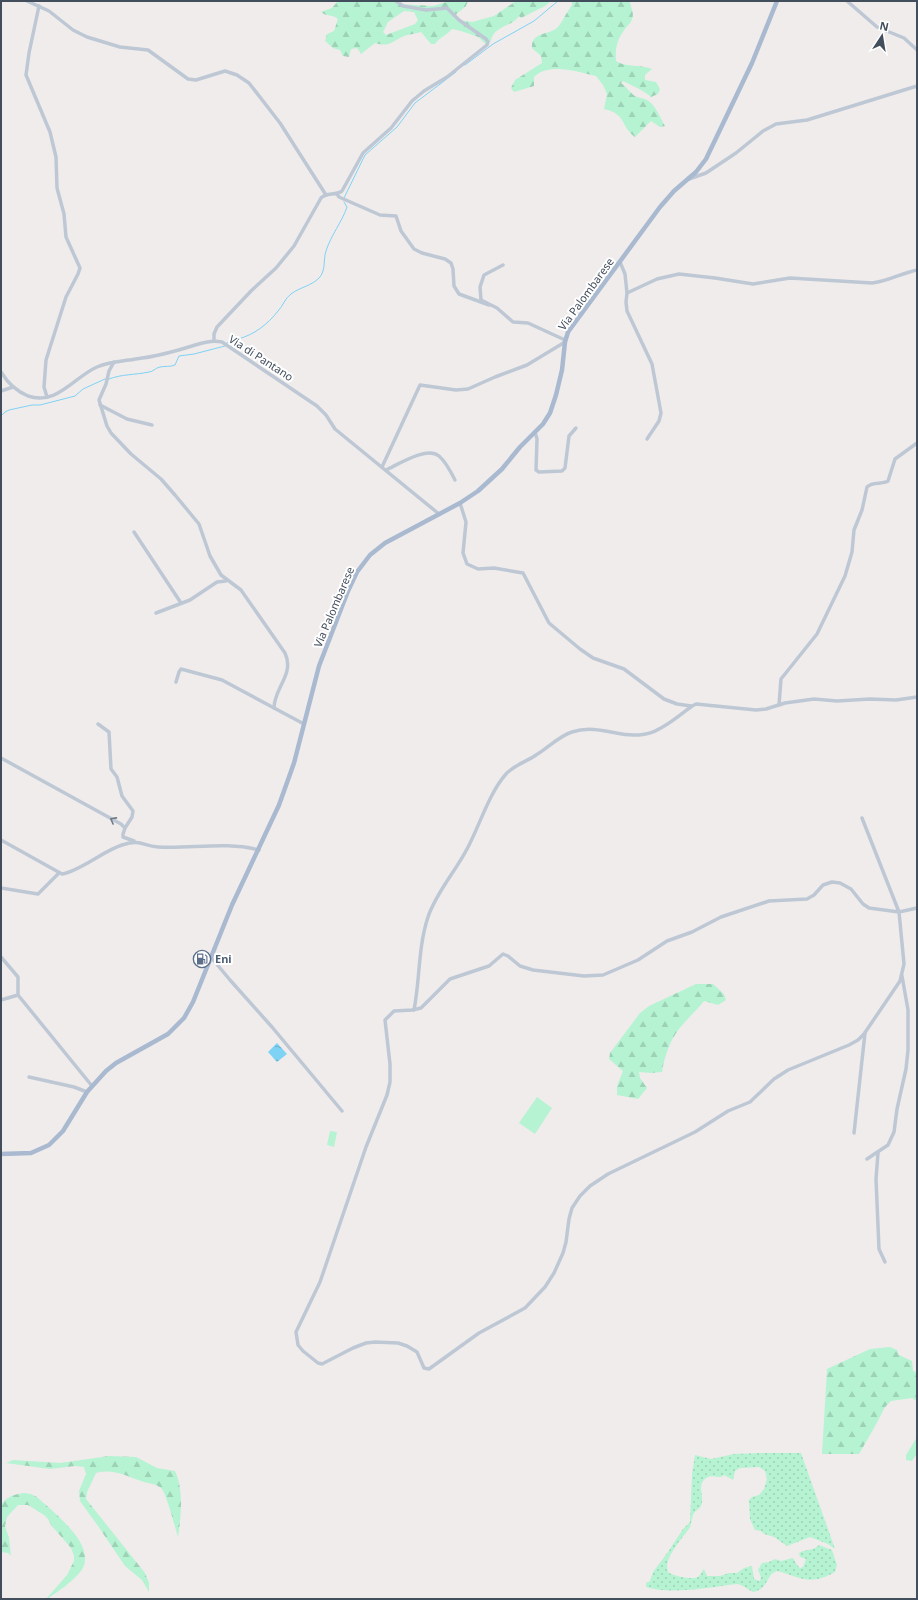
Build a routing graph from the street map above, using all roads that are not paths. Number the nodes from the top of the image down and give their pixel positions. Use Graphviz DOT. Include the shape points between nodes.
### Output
graph roads {
  1 [pos="27,1"];
  2 [pos="396,1"];
  3 [pos="777,1"];
  4 [pos="847,1"];
  5 [pos="38,6"];
  6 [pos="917,50"];
  7 [pos="917,86"];
  8 [pos="689,179"];
  9 [pos="337,194"];
  10 [pos="326,195"];
  11 [pos="620,262"];
  12 [pos="503,265"];
  13 [pos="917,270"];
  14 [pos="627,293"];
  15 [pos="489,305"];
  16 [pos="214,341"];
  17 [pos="565,341"];
  18 [pos="114,362"];
  19 [pos="1,372"];
  20 [pos="13,387"];
  21 [pos="1,391"];
  22 [pos="47,398"];
  23 [pos="100,405"];
  24 [pos="152,425"];
  25 [pos="576,428"];
  26 [pos="535,432"];
  27 [pos="647,439"];
  28 [pos="917,443"];
  29 [pos="382,467"];
  30 [pos="386,470"];
  31 [pos="456,480"];
  32 [pos="460,504"];
  33 [pos="439,514"];
  34 [pos="134,532"];
  35 [pos="226,581"];
  36 [pos="181,603"];
  37 [pos="156,614"];
  38 [pos="176,682"];
  39 [pos="917,697"];
  40 [pos="779,705"];
  41 [pos="691,706"];
  42 [pos="274,708"];
  43 [pos="98,724"];
  44 [pos="304,724"];
  45 [pos="1,758"];
  46 [pos="862,818"];
  47 [pos="125,828"];
  48 [pos="1,840"];
  49 [pos="137,842"];
  50 [pos="259,850"];
  51 [pos="59,873"];
  52 [pos="1,888"];
  53 [pos="917,908"];
  54 [pos="899,912"];
  55 [pos="210,956"];
  56 [pos="1,957"];
  57 [pos="902,976"];
  58 [pos="18,995"];
  59 [pos="1,1000"];
  60 [pos="414,1010"];
  61 [pos="865,1032"];
  62 [pos="29,1077"];
  63 [pos="92,1086"];
  64 [pos="87,1092"];
  65 [pos="342,1111"];
  66 [pos="854,1133"];
  67 [pos="878,1153"];
  68 [pos="1,1154"];
  69 [pos="867,1159"];
  70 [pos="885,1262"];
  1 -- 5 [label="street"];
  2 -- 9 [label="street" via="401,6 426,10 447,8 486,39 488,44 412,101 391,128 363,153 346,186"];
  3 -- 8 [label="main road, Via Palombarese" via="752,63 710,152"];
  4 -- 6 [label="street" via="876,26 905,39"];
  5 -- 10 [label="street" via="87,37 117,46 148,50 188,79 196,80 225,71 244,79 280,122"];
  5 -- 22 [label="street" via="26,75 50,132 56,157 57,188 64,214 66,237 80,268 66,297 46,360 44,387"];
  7 -- 8 [label="street" via="807,120 772,126 706,173"];
  8 -- 11 [label="main road, Via Palombarese" via="662,204"];
  9 -- 10 [label="street"];
  9 -- 15 [label="street" via="370,212 396,216 401,231 414,249 444,258 451,263 454,286 459,294"];
  10 -- 16 [label="street" via="320,200 288,255 217,327"];
  11 -- 14 [label="street" via="625,274"];
  11 -- 17 [label="main road, Via Palombarese" via="571,327"];
  12 -- 15 [label="street" via="486,273 481,283 480,298"];
  13 -- 14 [label="street" via="872,283 790,278 753,284 676,275 655,280"];
  14 -- 27 [label="street" via="627,311 652,364 660,413 659,421"];
  15 -- 17 [label="street" via="498,309 512,322 527,323"];
  16 -- 18 [label="street, Via di Pantano"];
  16 -- 29 [label="street, Via di Pantano" via="225,344 318,406 334,428"];
  17 -- 26 [label="main road, Via Palombarese" via="562,372 553,404 546,421"];
  17 -- 29 [label="street" via="527,365 468,389 420,386"];
  18 -- 22 [label="street, Via di Pantano" via="95,368 64,390"];
  18 -- 23 [label="street" via="106,386 100,395"];
  19 -- 20 [label="street"];
  20 -- 21 [label="street"];
  20 -- 22 [label="street" via="30,396"];
  23 -- 24 [label="street" via="128,420"];
  23 -- 35 [label="street" via="108,429 113,435 165,483 199,523 212,560"];
  25 -- 26 [label="street" via="569,436 565,468 562,471 536,471"];
  26 -- 32 [label="main road, Via Palombarese" via="491,480"];
  28 -- 40 [label="street" via="895,459 888,481 867,487 846,572 819,632 781,678"];
  29 -- 30 [label="street, Via di Pantano"];
  30 -- 31 [label="street" via="420,454 431,452 442,458"];
  30 -- 33 [label="street, Via di Pantano"];
  32 -- 33 [label="main road, Via Palombarese"];
  32 -- 41 [label="street" via="466,522 463,554 469,565 478,569 494,568 523,573 549,623 582,651 624,668 664,699"];
  33 -- 44 [label="main road, Via Palombarese" via="388,541 362,565 350,588 322,660"];
  34 -- 36 [label="street"];
  35 -- 36 [label="street" via="217,582"];
  35 -- 42 [label="street" via="241,590 286,654 288,670"];
  36 -- 37 [label="street"];
  38 -- 42 [label="street" via="181,669 214,677"];
  39 -- 40 [label="street" via="896,700 816,699"];
  40 -- 41 [label="street" via="756,710 699,704"];
  41 -- 60 [label="street" via="666,726 644,735 596,729 571,732 506,774 465,853 430,912 424,935"];
  42 -- 44 [label="street"];
  43 -- 47 [label="street" via="109,732 111,769 118,779 122,796 133,811"];
  44 -- 50 [label="main road, Via Palombarese" via="282,798"];
  47 -- 45 [label="street, one-way"];
  46 -- 54 [label="street"];
  47 -- 49 [label="street" via="124,838"];
  48 -- 51 [label="street"];
  49 -- 50 [label="street" via="158,847 230,846"];
  49 -- 51 [label="street" via="118,846 65,874"];
  50 -- 55 [label="main road, Via Palombarese"];
  51 -- 52 [label="street" via="38,894"];
  53 -- 54 [label="street"];
  54 -- 57 [label="street" via="904,962"];
  54 -- 60 [label="street" via="868,907 849,888 839,882 830,882 807,899 772,900 721,917 692,932 666,941 638,960 603,975 584,976 529,969 503,954 488,967 452,978 427,1003"];
  55 -- 63 [label="main road, Via Palombarese" via="191,1005 180,1023 164,1037 113,1065"];
  55 -- 65 [label="street"];
  56 -- 58 [label="street" via="18,977"];
  57 -- 61 [label="street"];
  57 -- 67 [label="street" via="908,1017 907,1065 893,1137"];
  58 -- 59 [label="street"];
  58 -- 63 [label="street"];
  60 -- 61 [label="street" via="395,1010 385,1019 390,1062 387,1095 366,1147 320,1282 296,1331 298,1343 303,1351 320,1364 325,1364 366,1343 398,1343 418,1353 424,1368 429,1369 479,1333 525,1308 545,1287 562,1256 572,1208 590,1186 606,1175 748,1103 788,1070 853,1043"];
  61 -- 66 [label="street"];
  62 -- 64 [label="street"];
  63 -- 64 [label="main road, Via Palombarese"];
  64 -- 68 [label="main road, Via Palombarese" via="64,1130 49,1145 31,1154"];
  67 -- 69 [label="street"];
  67 -- 70 [label="street" via="876,1179 879,1250"];
}
